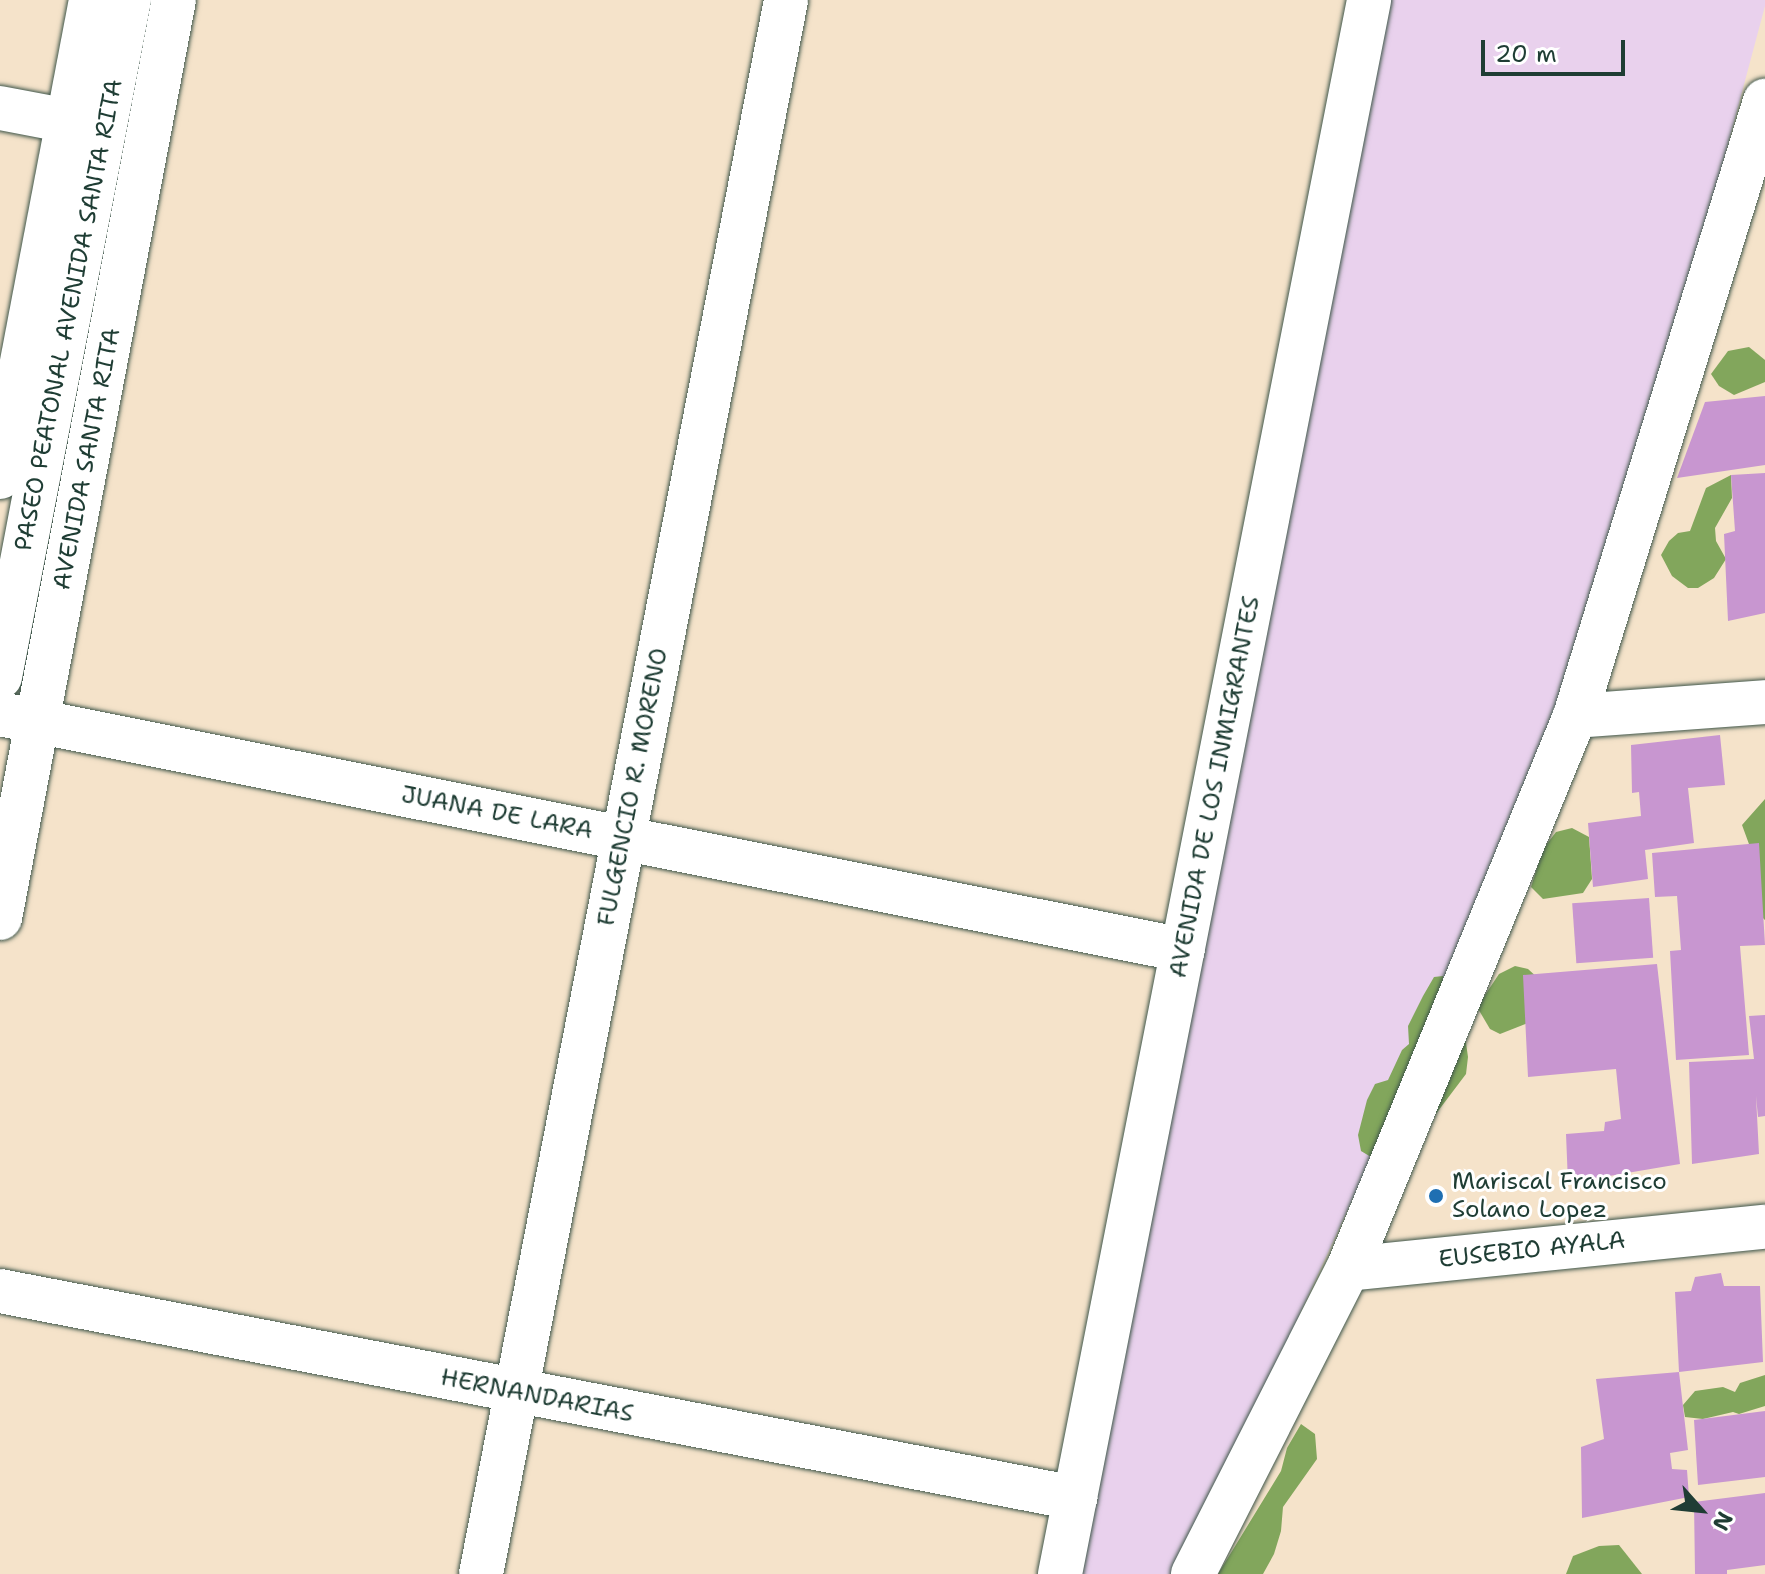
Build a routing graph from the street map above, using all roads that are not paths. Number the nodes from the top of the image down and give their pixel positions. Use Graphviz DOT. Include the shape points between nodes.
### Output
graph roads {
  1 [pos="91,0"];
  2 [pos="129,0"];
  3 [pos="174,0"];
  4 [pos="786,0"];
  5 [pos="1369,0"];
  6 [pos="1765,101"];
  7 [pos="0,108"];
  8 [pos="68,121"];
  9 [pos="0,477"];
  10 [pos="0,677"];
  11 [pos="1765,702"];
  12 [pos="1575,716"];
  13 [pos="19,718"];
  14 [pos="623,838"];
  15 [pos="0,918"];
  16 [pos="1183,950"];
  17 [pos="1765,1227"];
  18 [pos="1348,1269"];
  19 [pos="0,1291"];
  20 [pos="516,1393"];
  21 [pos="1075,1498"];
  22 [pos="481,1574"];
  23 [pos="1060,1574"];
  24 [pos="1193,1574"];
  1 -- 8 [label="street"];
  2 -- 10 [label="street, PASEO PEATONAL AVENIDA SANTA RITA"];
  3 -- 13 [label="street, AVENIDA SANTA RITA"];
  4 -- 14 [label="street, FULGENCIO R. MORENO"];
  5 -- 16 [label="street, AVENIDA DE LOS INMIGRANTES"];
  6 -- 12 [label="street"];
  7 -- 8 [label="street"];
  8 -- 9 [label="street"];
  11 -- 12 [label="street"];
  12 -- 18 [label="street"];
  13 -- 14 [label="street, JUANA DE LARA"];
  13 -- 15 [label="street, AVENIDA SANTA RITA"];
  14 -- 16 [label="street, JUANA DE LARA"];
  14 -- 20 [label="street, FULGENCIO R. MORENO"];
  16 -- 21 [label="street, AVENIDA DE LOS INMIGRANTES"];
  17 -- 18 [label="street, EUSEBIO AYALA"];
  18 -- 24 [label="street"];
  19 -- 20 [label="street, HERNANDARIAS"];
  20 -- 21 [label="street, HERNANDARIAS"];
  20 -- 22 [label="street, FULGENCIO R. MORENO"];
  21 -- 23 [label="street, AVENIDA DE LOS INMIGRANTES"];
}
